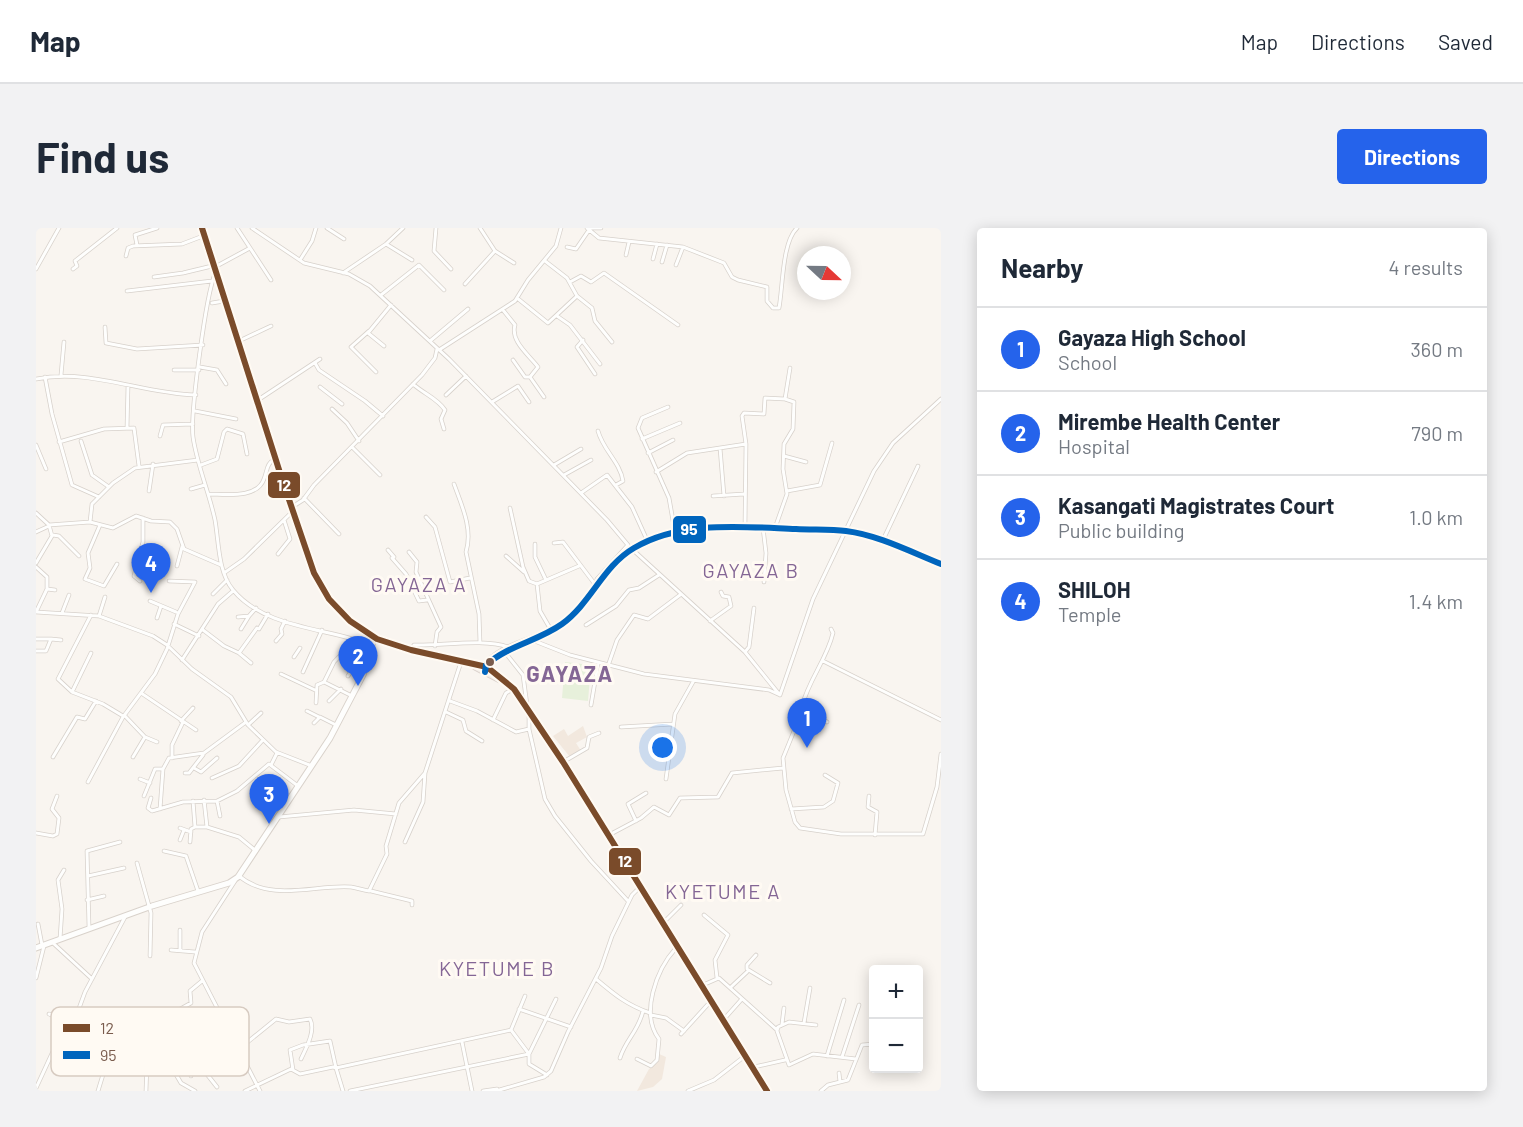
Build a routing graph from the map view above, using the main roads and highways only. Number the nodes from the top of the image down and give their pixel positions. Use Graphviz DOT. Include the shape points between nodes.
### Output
graph roads {
  1 [pos="202,228"];
  2 [pos="766,1091"];
  1 -- 2 [label="main road" via="275,459 321,587 340,612 374,641 473,665 514,689"];
}
